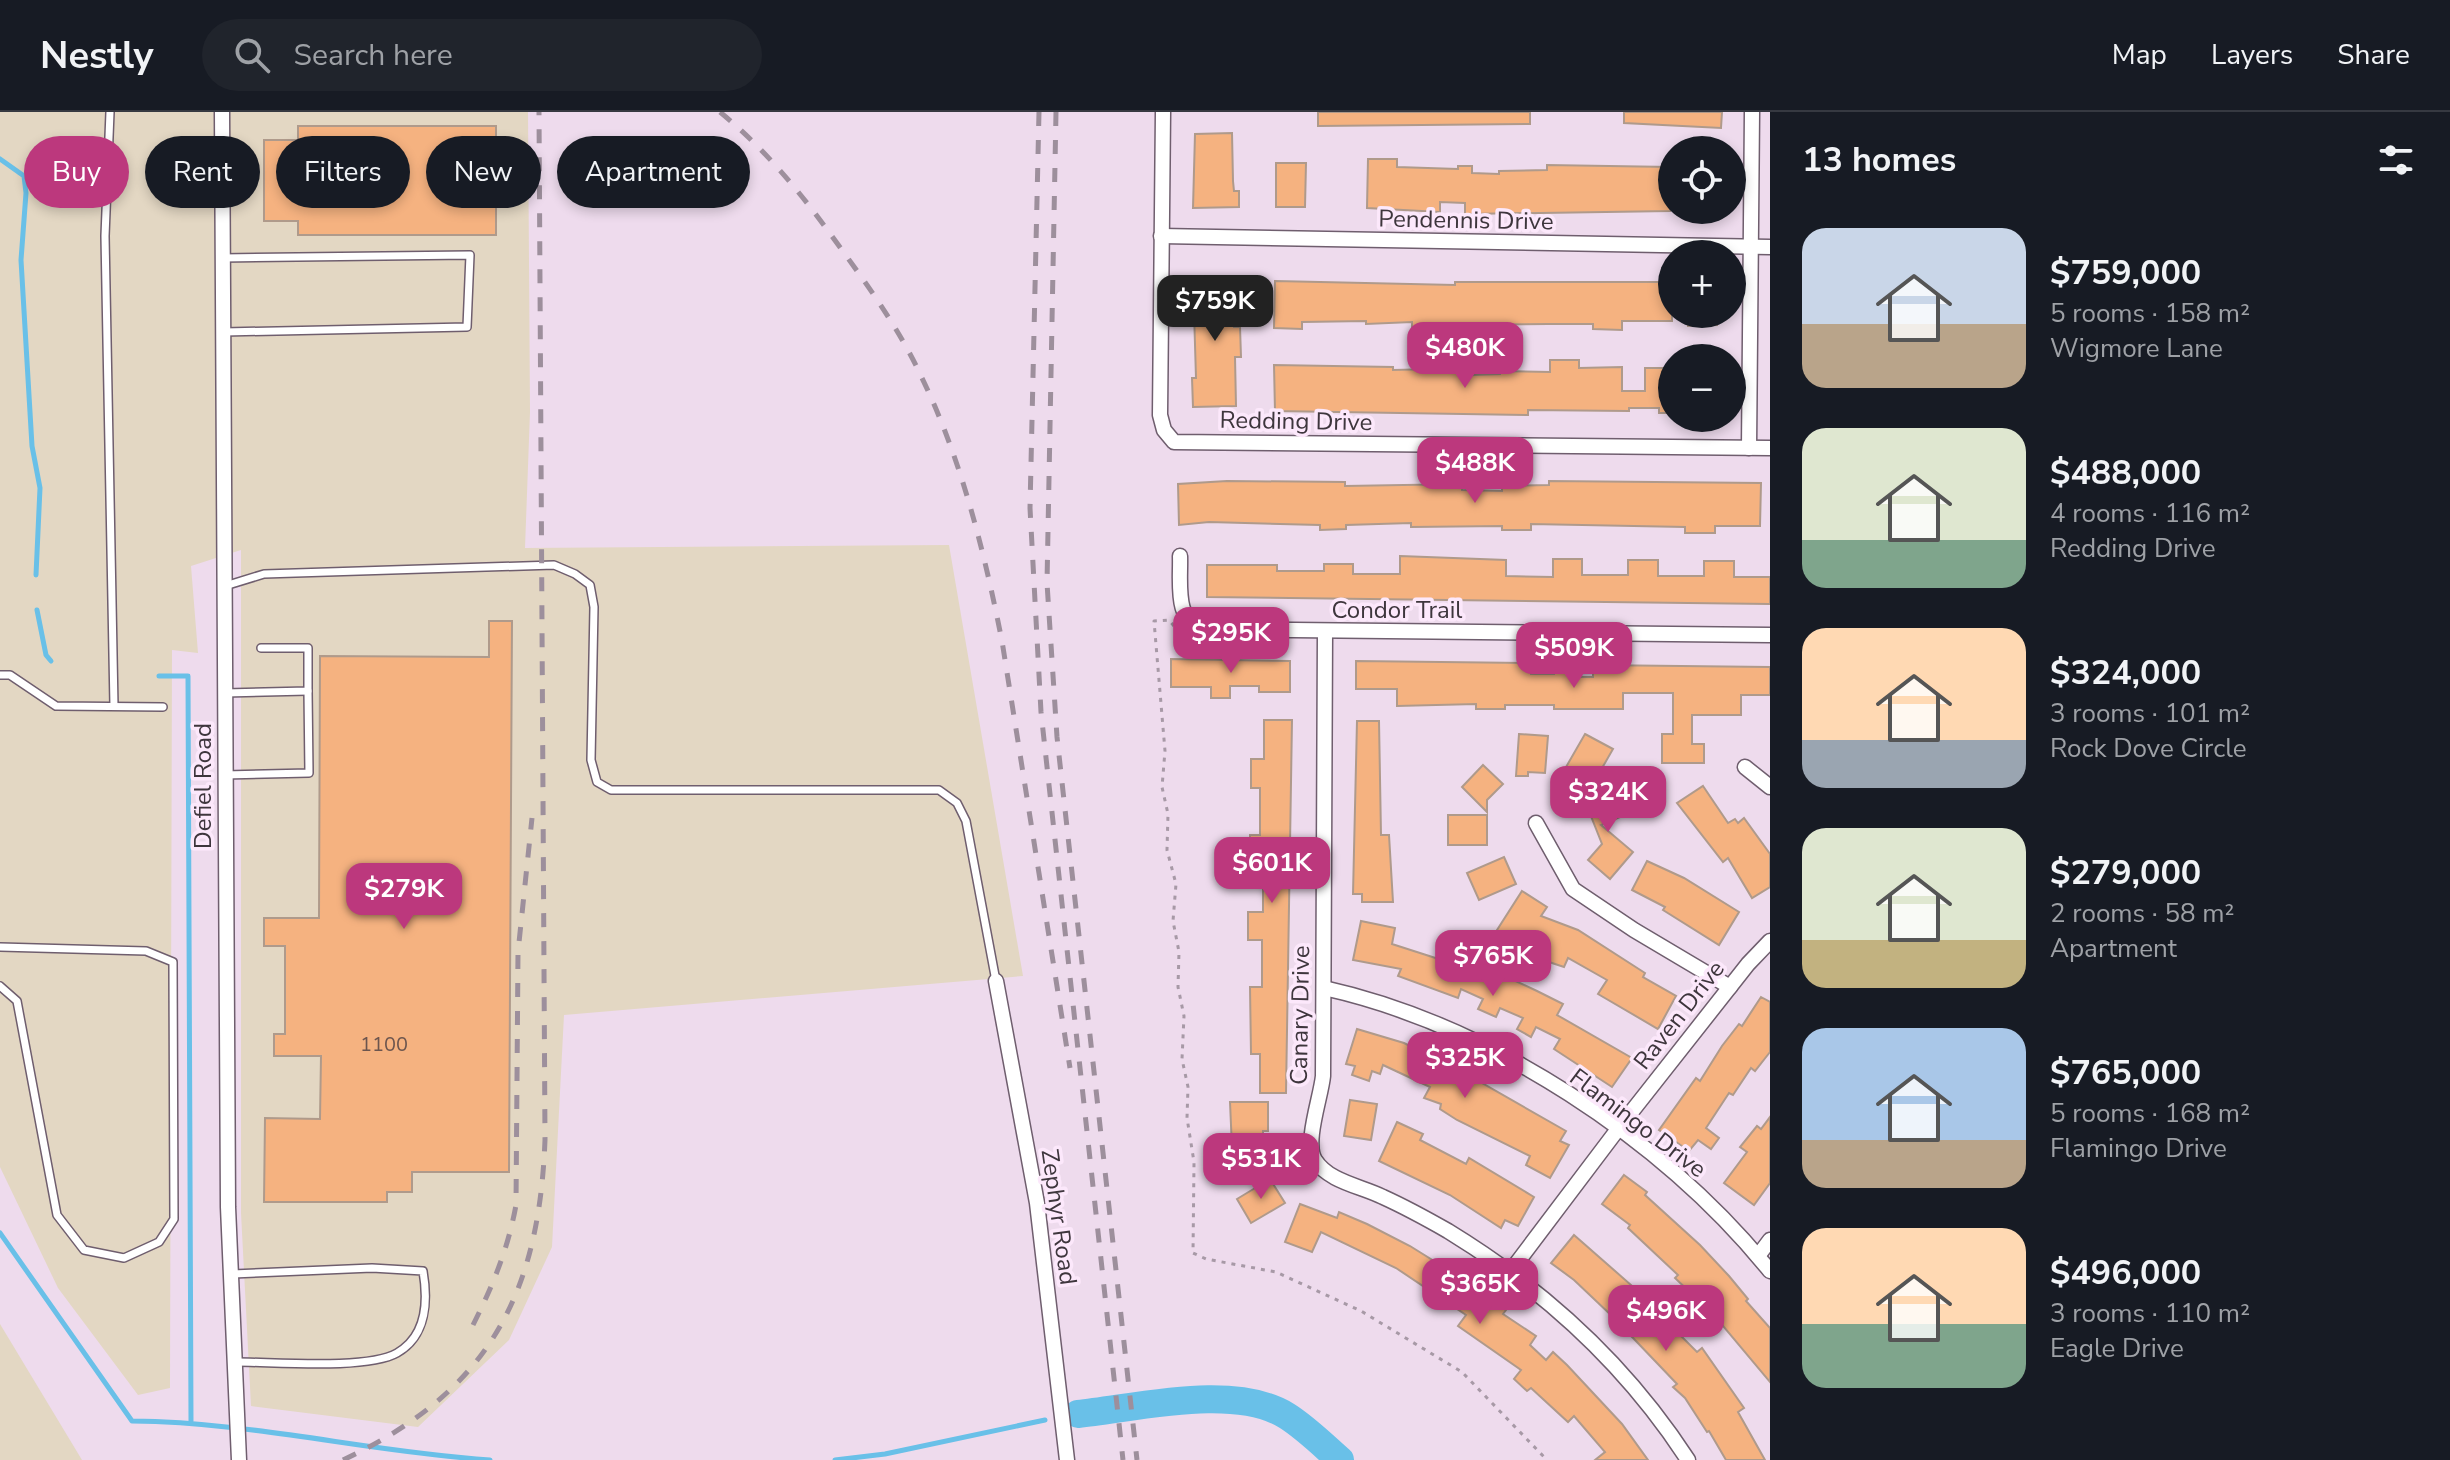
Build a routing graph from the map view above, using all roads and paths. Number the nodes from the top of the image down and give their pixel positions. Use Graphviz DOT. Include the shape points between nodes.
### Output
graph roads {
  1 [pos="110,112"];
  2 [pos="222,112"];
  3 [pos="1163,112"];
  4 [pos="1752,112"];
  5 [pos="1161,236"];
  6 [pos="1751,247"];
  7 [pos="1770,247"];
  8 [pos="222,258"];
  9 [pos="224,332"];
  10 [pos="1749,448"];
  11 [pos="1770,448"];
  12 [pos="1180,556"];
  13 [pos="225,586"];
  14 [pos="1177,629"];
  15 [pos="1325,632"];
  16 [pos="1770,635"];
  17 [pos="261,648"];
  18 [pos="0,675"];
  19 [pos="308,691"];
  20 [pos="225,693"];
  21 [pos="114,706"];
  22 [pos="163,707"];
  23 [pos="1745,767"];
  24 [pos="224,775"];
  25 [pos="1770,787"];
  26 [pos="1536,823"];
  27 [pos="1770,941"];
  28 [pos="0,947"];
  29 [pos="996,981"];
  30 [pos="0,986"];
  31 [pos="1730,987"];
  32 [pos="1324,988"];
  33 [pos="1618,1129"];
  34 [pos="1770,1240"];
  35 [pos="1758,1256"];
  36 [pos="1770,1271"];
  37 [pos="1510,1272"];
  38 [pos="233,1274"];
  39 [pos="237,1362"];
  40 [pos="239,1455"];
  41 [pos="1067,1460"];
  42 [pos="1547,1460"];
  43 [pos="1688,1460"];
  1 -- 21 [label="lane" via="105,236"];
  2 -- 8 [label="street, Defiel Road"];
  3 -- 5 [label="street"];
  4 -- 6 [label="street"];
  5 -- 6 [label="street, Pendennis Drive"];
  5 -- 10 [label="street, Redding Drive" via="1160,415 1174,442"];
  6 -- 7 [label="street, Pendennis Drive"];
  6 -- 10 [label="street"];
  8 -- 9 [label="street, Defiel Road"];
  8 -- 9 [label="lane" via="470,255 467,327"];
  9 -- 13 [label="street, Defiel Road"];
  10 -- 11 [label="street, Redding Drive"];
  12 -- 15 [label="street, Condor Trail" via="1182,605 1191,624 1206,629"];
  13 -- 20 [label="street, Defiel Road"];
  13 -- 29 [label="lane" via="264,574 554,565 575,574 590,585 594,607 591,760 597,782 611,790 939,790 957,803 966,821"];
  14 -- 42 [label="path" via="1169,620 1154,621 1167,850 1176,884 1173,921 1184,1016 1182,1059 1194,1162 1193,1253 1276,1272 1361,1311 1462,1372"];
  15 -- 16 [label="street, Condor Trail"];
  15 -- 32 [label="street, Canary Drive"];
  17 -- 19 [label="lane" via="308,648"];
  18 -- 21 [label="lane" via="10,675 56,706"];
  19 -- 20 [label="lane"];
  19 -- 24 [label="lane" via="309,773"];
  20 -- 24 [label="street, Defiel Road"];
  21 -- 22 [label="lane"];
  23 -- 25 [label="street"];
  24 -- 38 [label="street, Defiel Road"];
  26 -- 31 [label="street" via="1573,889"];
  27 -- 31 [label="street, Raven Drive"];
  28 -- 30 [label="lane" via="146,951 173,962 174,1219 159,1242 124,1258 84,1250 57,1215 17,1001"];
  29 -- 41 [label="street, Zephyr Road" via="1035,1192"];
  31 -- 33 [label="street, Raven Drive"];
  32 -- 33 [label="street, Flamingo Drive" via="1386,1004 1466,1037 1558,1088"];
  32 -- 37 [label="street, Canary Drive" via="1323,1076 1311,1144 1314,1158 1327,1173 1407,1209"];
  33 -- 35 [label="street, Flamingo Drive" via="1668,1168"];
  33 -- 37 [label="street, Raven Drive"];
  34 -- 35 [label="street"];
  35 -- 36 [label="street, Flamingo Drive"];
  37 -- 43 [label="street" via="1604,1355 1660,1418"];
  38 -- 39 [label="street, Defiel Road"];
  38 -- 39 [label="lane" via="423,1271 428,1297 416,1336 397,1353 341,1362"];
  39 -- 40 [label="street, Defiel Road"];
}
